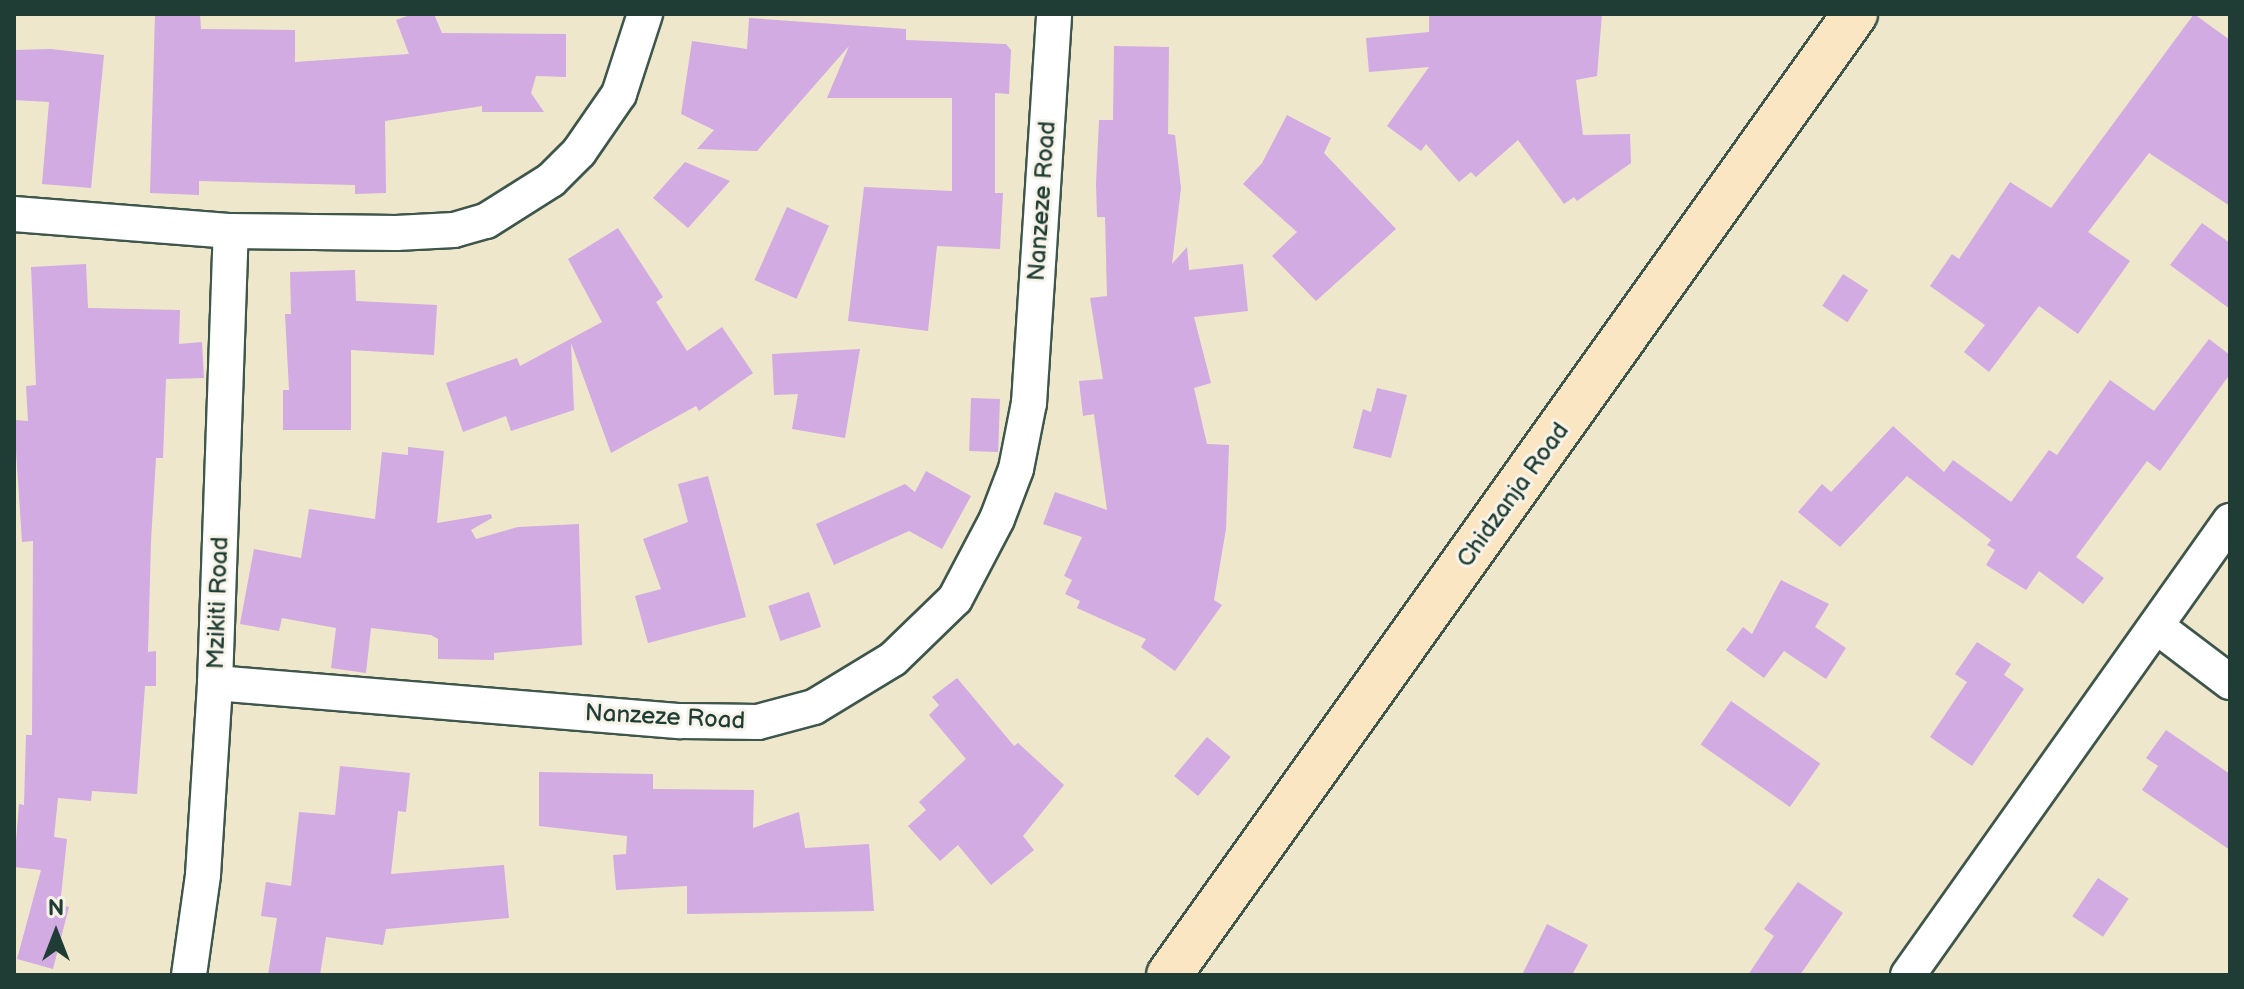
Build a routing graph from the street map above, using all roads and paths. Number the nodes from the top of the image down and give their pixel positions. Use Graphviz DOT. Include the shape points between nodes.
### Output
graph roads {
  1 [pos="645,14"];
  2 [pos="1054,14"];
  3 [pos="1855,14"];
  4 [pos="14,214"];
  5 [pos="231,231"];
  6 [pos="2230,521"];
  7 [pos="2156,626"];
  8 [pos="2230,682"];
  9 [pos="215,683"];
  10 [pos="189,975"];
  11 [pos="1169,975"];
  12 [pos="1908,975"];
  1 -- 5 [label="street" via="619,94 579,152 551,180 496,215 454,230"];
  2 -- 9 [label="street, Nanzeze Road" via="1029,403 1016,469 997,519 955,599 893,659 814,707 758,722 680,721"];
  3 -- 11 [label="street, Chidzanja Road"];
  4 -- 5 [label="street"];
  5 -- 9 [label="street, Mzikiti Road"];
  6 -- 7 [label="street"];
  7 -- 8 [label="street"];
  7 -- 12 [label="street"];
  9 -- 10 [label="street, Mzikiti Road" via="203,875"];
}
